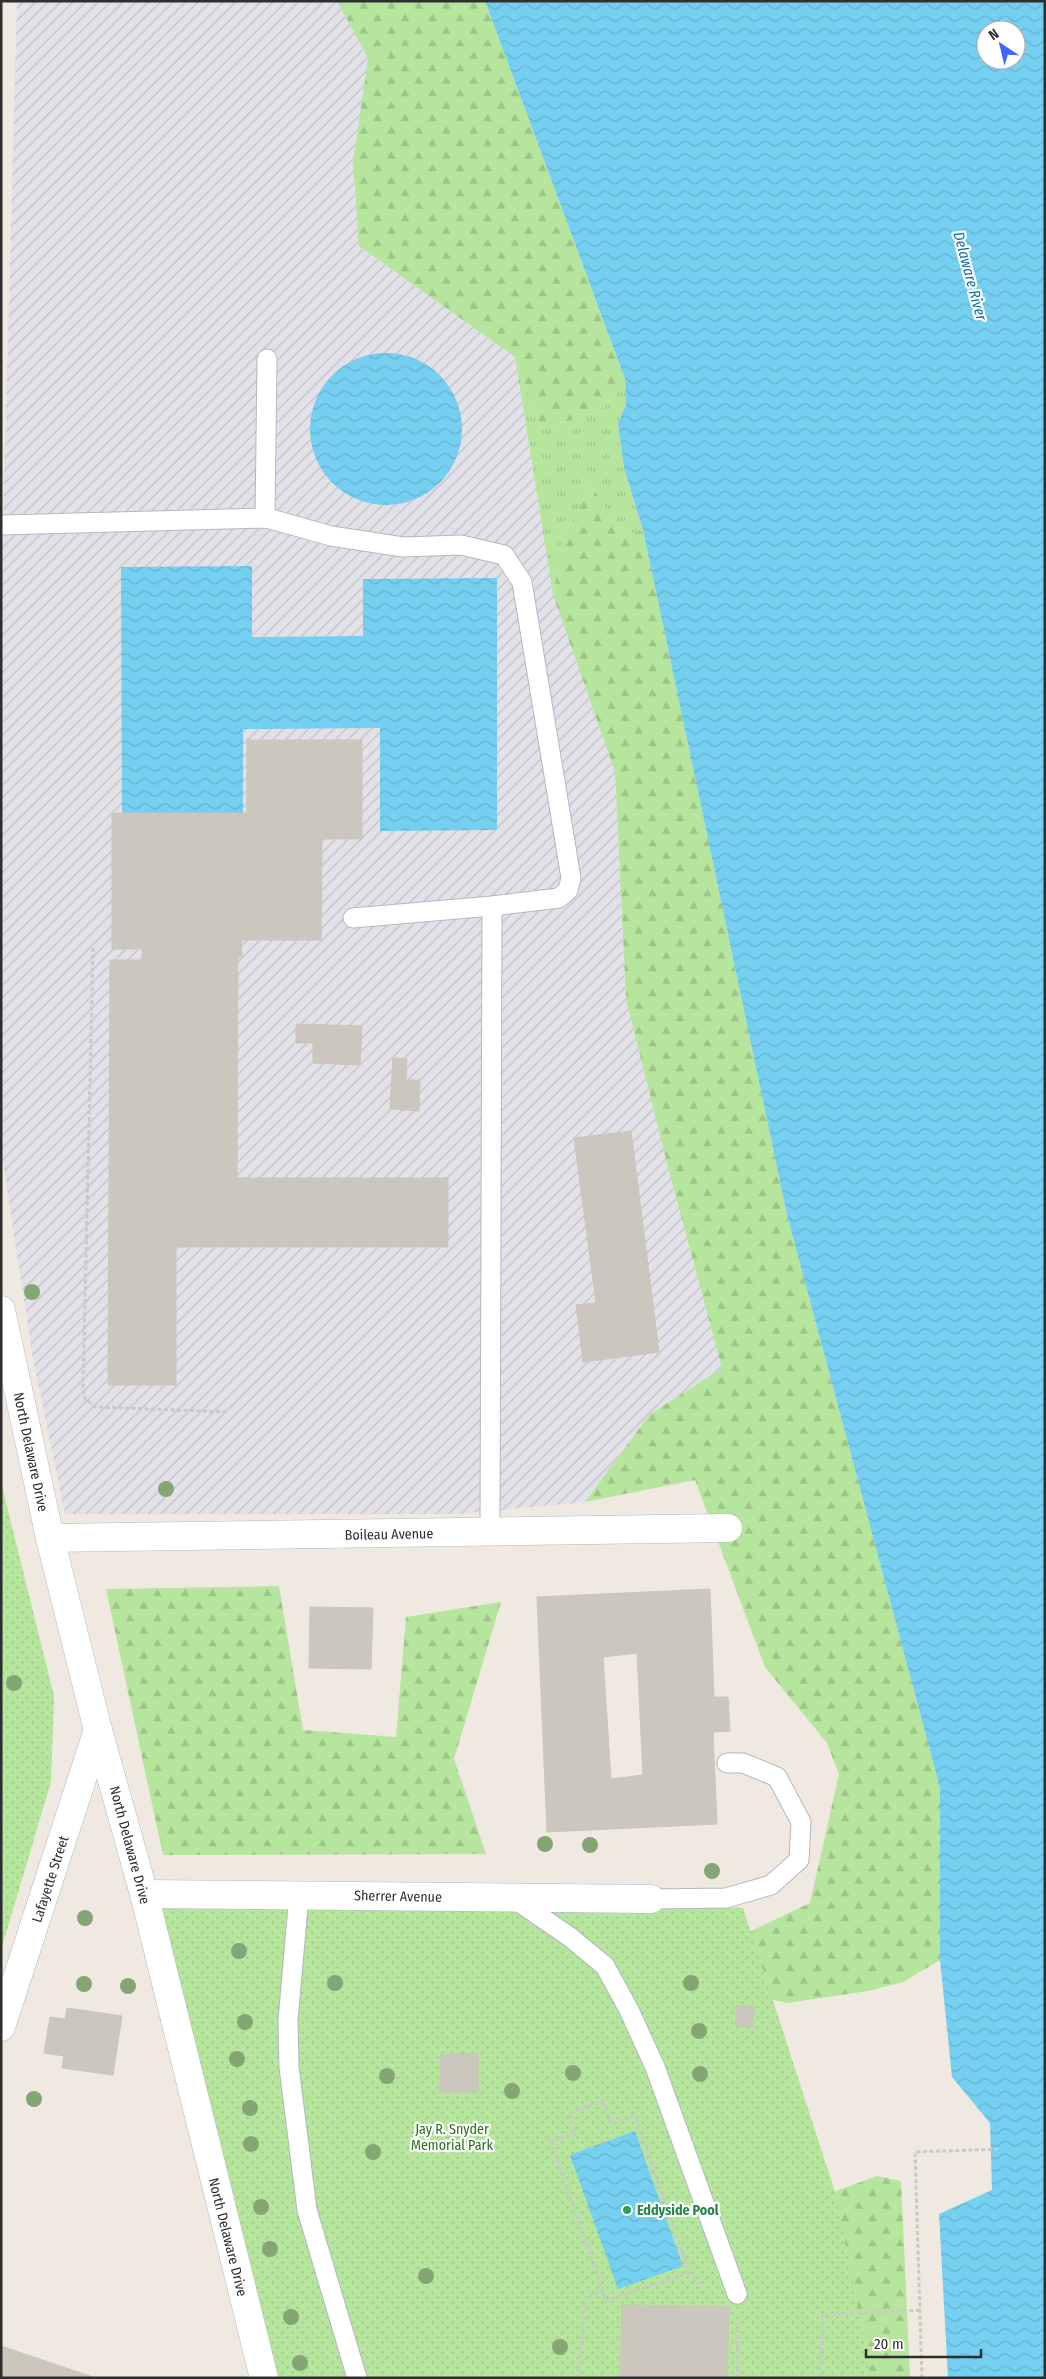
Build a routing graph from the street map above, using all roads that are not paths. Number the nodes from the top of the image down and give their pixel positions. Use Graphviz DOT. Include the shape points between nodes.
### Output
graph roads {
  1 [pos="267,359"];
  2 [pos="265,518"];
  3 [pos="1,525"];
  4 [pos="492,906"];
  5 [pos="353,918"];
  6 [pos="1,1310"];
  7 [pos="728,1528"];
  8 [pos="490,1532"];
  9 [pos="50,1538"];
  10 [pos="98,1730"];
  11 [pos="726,1762"];
  12 [pos="144,1894"];
  13 [pos="300,1895"];
  14 [pos="512,1897"];
  15 [pos="651,1899"];
  16 [pos="1,2027"];
  17 [pos="737,2294"];
  18 [pos="264,2378"];
  19 [pos="357,2378"];
  1 -- 2 [label="lane"];
  2 -- 3 [label="lane"];
  2 -- 4 [label="lane" via="331,536 403,547 461,545 504,555 522,582 571,878 568,890 559,898"];
  4 -- 5 [label="lane"];
  4 -- 8 [label="lane"];
  6 -- 9 [label="street, North Delaware Drive"];
  7 -- 8 [label="street, Boileau Avenue"];
  8 -- 9 [label="street, Boileau Avenue"];
  9 -- 10 [label="street, North Delaware Drive"];
  10 -- 12 [label="street, North Delaware Drive"];
  10 -- 16 [label="street, Lafayette Street"];
  11 -- 15 [label="lane" via="743,1763 777,1777 802,1822 799,1860 771,1885 726,1898"];
  12 -- 13 [label="street, Sherrer Avenue"];
  12 -- 18 [label="street, North Delaware Drive"];
  13 -- 14 [label="street, Sherrer Avenue"];
  13 -- 19 [label="lane" via="288,2020 289,2067 307,2210"];
  14 -- 15 [label="street, Sherrer Avenue"];
  14 -- 17 [label="lane" via="606,1966 655,2067"];
}
